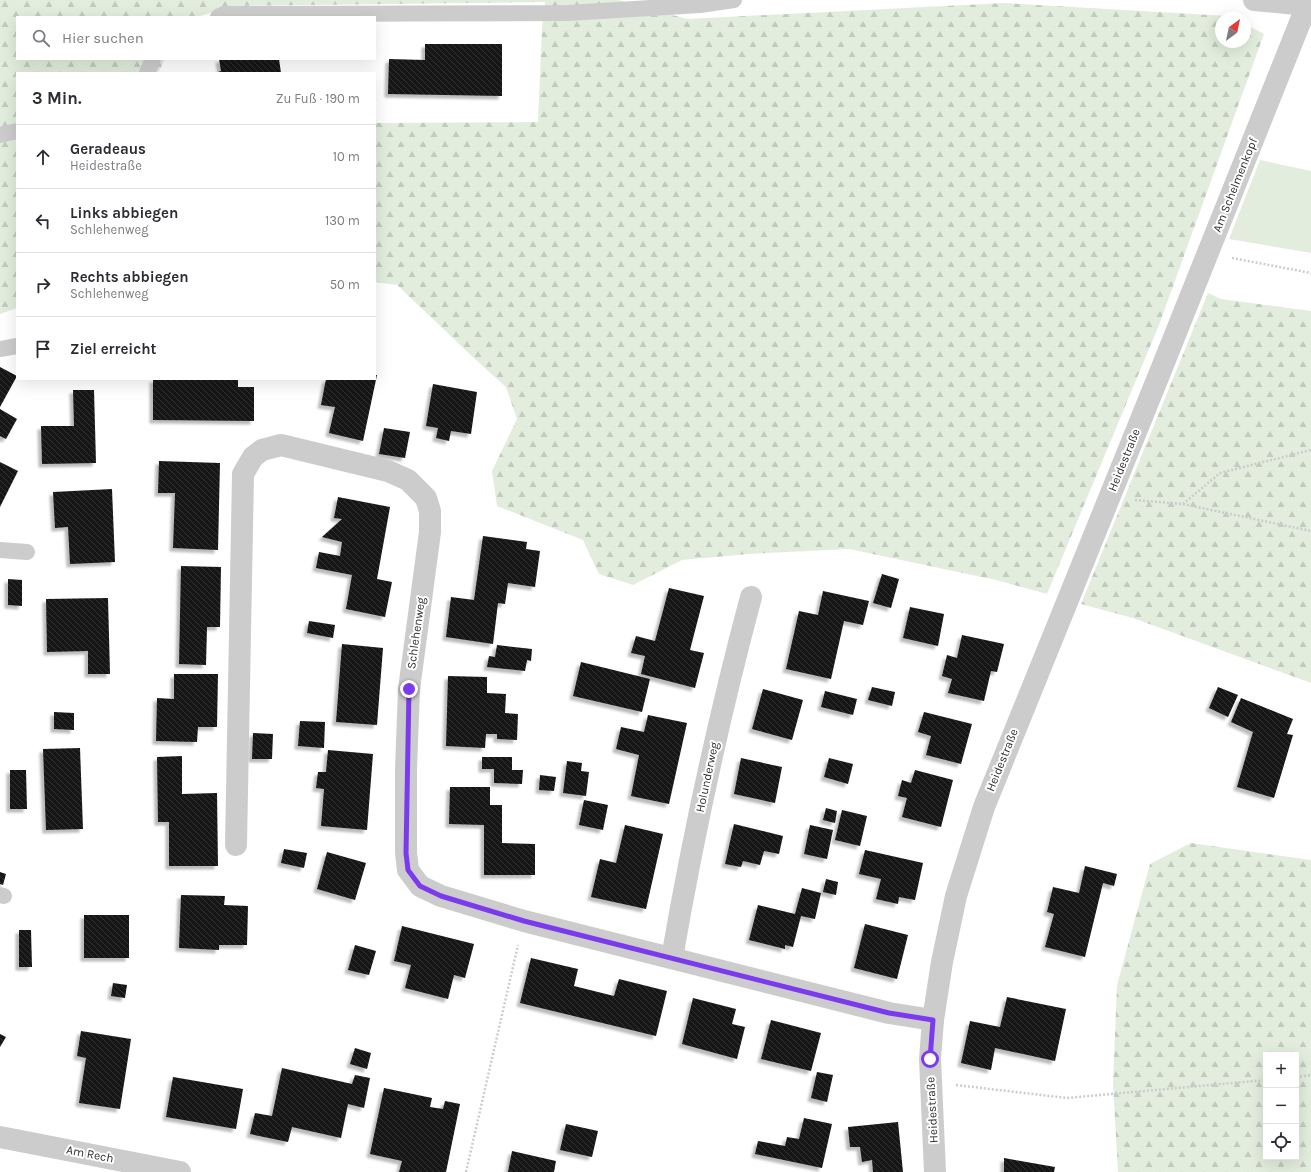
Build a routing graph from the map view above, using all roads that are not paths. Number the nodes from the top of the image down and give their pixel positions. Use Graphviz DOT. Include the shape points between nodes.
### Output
graph roads {
  1 [pos="734,0"];
  2 [pos="1254,0"];
  3 [pos="1308,2"];
  4 [pos="220,16"];
  5 [pos="153,60"];
  6 [pos="147,72"];
  7 [pos="16,131"];
  8 [pos="0,135"];
  9 [pos="16,346"];
  10 [pos="0,349"];
  11 [pos="1161,370"];
  12 [pos="0,550"];
  13 [pos="27,552"];
  14 [pos="751,597"];
  15 [pos="236,845"];
  16 [pos="672,958"];
  17 [pos="933,1020"];
  18 [pos="0,1137"];
  19 [pos="180,1172"];
  20 [pos="935,1172"];
  1 -- 4 [label="lane" via="700,5 568,13"];
  2 -- 3 [label="street"];
  3 -- 11 [label="street, Am Schelmenkopf"];
  5 -- 6 [label="lane"];
  7 -- 8 [label="lane"];
  9 -- 10 [label="lane"];
  11 -- 17 [label="street, Heidestraße" via="984,807 956,896"];
  12 -- 13 [label="lane"];
  14 -- 16 [label="street, Holunderweg" via="708,769"];
  15 -- 16 [label="street, Schlehenweg" via="243,474 253,457 262,450 281,445 388,471 408,480 426,498 430,511 430,532 409,689 406,769 408,870 420,886 441,896 524,921"];
  16 -- 17 [label="street, Schlehenweg" via="889,1013"];
  17 -- 20 [label="street, Heidestraße" via="930,1059"];
  18 -- 19 [label="street, Am Rech"];
}
